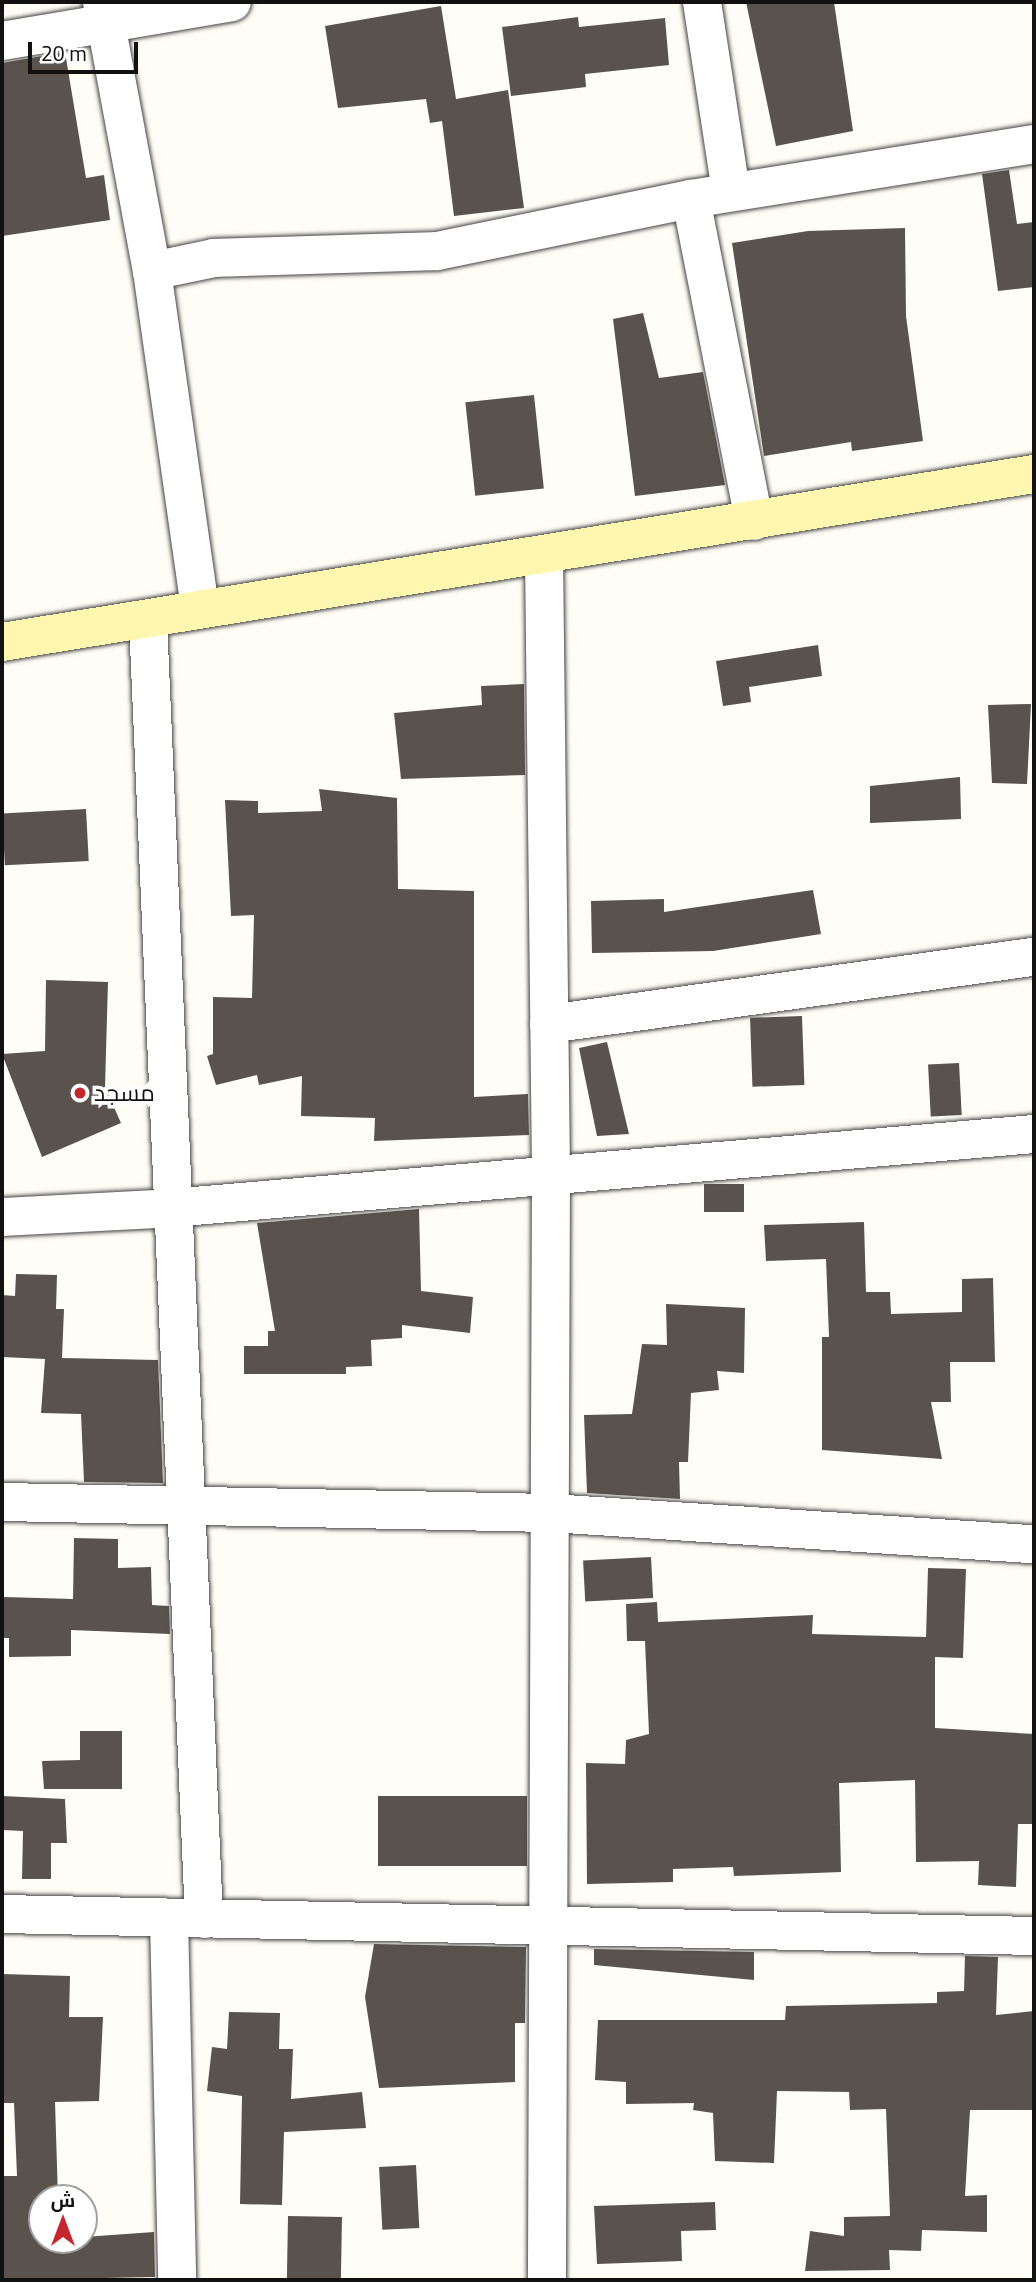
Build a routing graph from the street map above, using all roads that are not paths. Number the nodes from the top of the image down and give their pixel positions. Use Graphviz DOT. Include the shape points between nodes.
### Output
graph roads {
  1 [pos="232,2"];
  2 [pos="702,2"];
  3 [pos="104,13"];
  4 [pos="2,41"];
  5 [pos="1034,144"];
  6 [pos="731,192"];
  7 [pos="691,199"];
  8 [pos="152,271"];
  9 [pos="1034,474"];
  10 [pos="754,521"];
  11 [pos="544,555"];
  12 [pos="200,607"];
  13 [pos="148,620"];
  14 [pos="2,642"];
  15 [pos="1034,957"];
  16 [pos="549,1024"];
  17 [pos="1034,1134"];
  18 [pos="551,1173"];
  19 [pos="171,1208"];
  20 [pos="2,1217"];
  21 [pos="2,1502"];
  22 [pos="190,1506"];
  23 [pos="550,1513"];
  24 [pos="1034,1544"];
  25 [pos="2,1914"];
  26 [pos="186,1918"];
  27 [pos="551,1926"];
  28 [pos="1034,1936"];
  29 [pos="177,2280"];
  30 [pos="547,2280"];
  1 -- 3 [label="street"];
  2 -- 6 [label="street"];
  3 -- 4 [label="street"];
  3 -- 8 [label="street"];
  5 -- 6 [label="street"];
  6 -- 7 [label="street"];
  7 -- 8 [label="street" via="437,250 241,257"];
  7 -- 10 [label="street"];
  8 -- 12 [label="street"];
  9 -- 10 [label="street"];
  10 -- 11 [label="street"];
  11 -- 12 [label="street"];
  11 -- 16 [label="street"];
  12 -- 13 [label="street"];
  13 -- 14 [label="street"];
  13 -- 19 [label="street"];
  15 -- 16 [label="street"];
  16 -- 18 [label="street"];
  17 -- 18 [label="street"];
  18 -- 19 [label="street"];
  18 -- 23 [label="street"];
  19 -- 20 [label="street"];
  19 -- 22 [label="street"];
  21 -- 22 [label="street"];
  22 -- 23 [label="street"];
  22 -- 26 [label="street"];
  23 -- 24 [label="street"];
  23 -- 27 [label="street"];
  25 -- 26 [label="street"];
  26 -- 27 [label="street"];
  26 -- 29 [label="street"];
  27 -- 28 [label="street"];
  27 -- 30 [label="street"];
}
